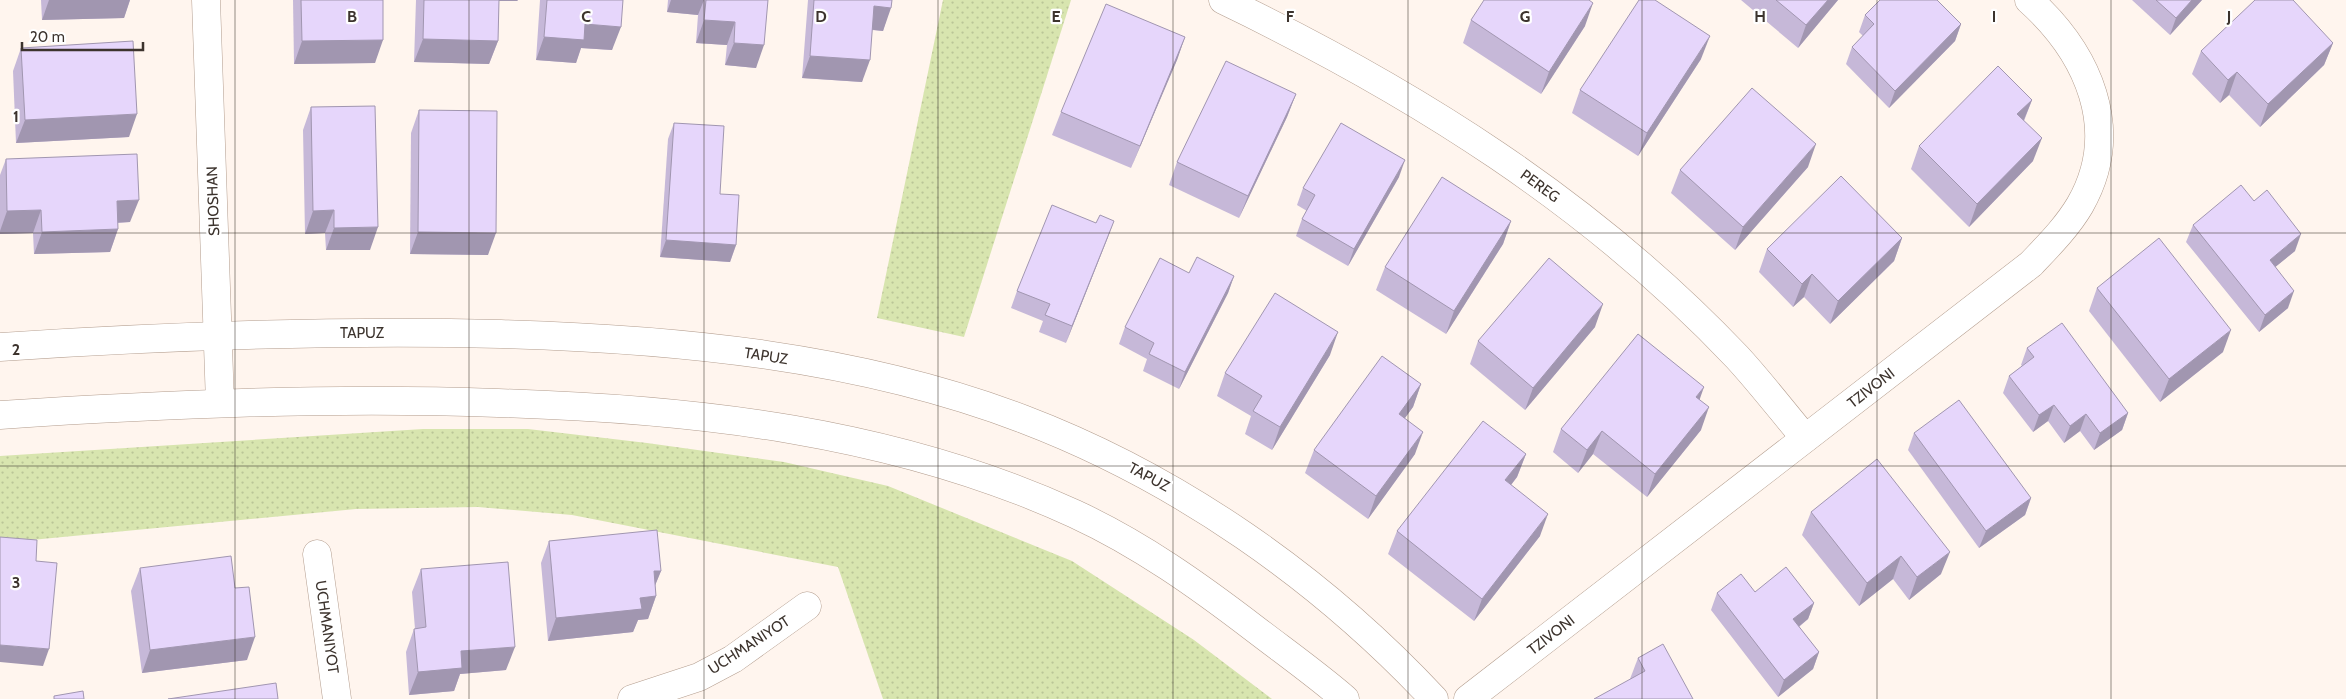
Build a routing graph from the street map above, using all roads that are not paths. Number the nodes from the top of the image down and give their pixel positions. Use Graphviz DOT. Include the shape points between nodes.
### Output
graph roads {
  1 [pos="206,0"];
  2 [pos="1223,0"];
  3 [pos="2029,0"];
  4 [pos="217,336"];
  5 [pos="0,347"];
  6 [pos="220,403"];
  7 [pos="0,415"];
  8 [pos="1805,438"];
  9 [pos="317,554"];
  10 [pos="807,606"];
  11 [pos="337,699"];
  12 [pos="632,699"];
  13 [pos="1345,699"];
  14 [pos="1434,699"];
  15 [pos="1468,699"];
  1 -- 4 [label="street, SHOSHAN"];
  2 -- 8 [label="street, PEREG" via="1308,41 1403,94 1494,152 1581,215 1662,284 1738,358"];
  3 -- 8 [label="street, TZIVONI" via="2067,40 2086,74 2097,107 2099,139 2095,164 2080,204 2059,235 2031,264"];
  4 -- 5 [label="street, TAPUZ"];
  4 -- 6 [label="street, SHOSHAN"];
  4 -- 14 [label="street, TAPUZ" via="460,333 656,342 752,353 846,369 936,390 1022,418 1106,454 1186,497 1261,548 1312,588 1368,635"];
  6 -- 7 [label="street"];
  6 -- 13 [label="street" via="459,401 650,410 743,420 917,456 999,483 1077,515 1150,555 1221,603"];
  8 -- 15 [label="street, TZIVONI"];
  9 -- 11 [label="street, UCHMANIYOT"];
  10 -- 12 [label="street, UCHMANIYOT" via="733,659 700,677"];
}
